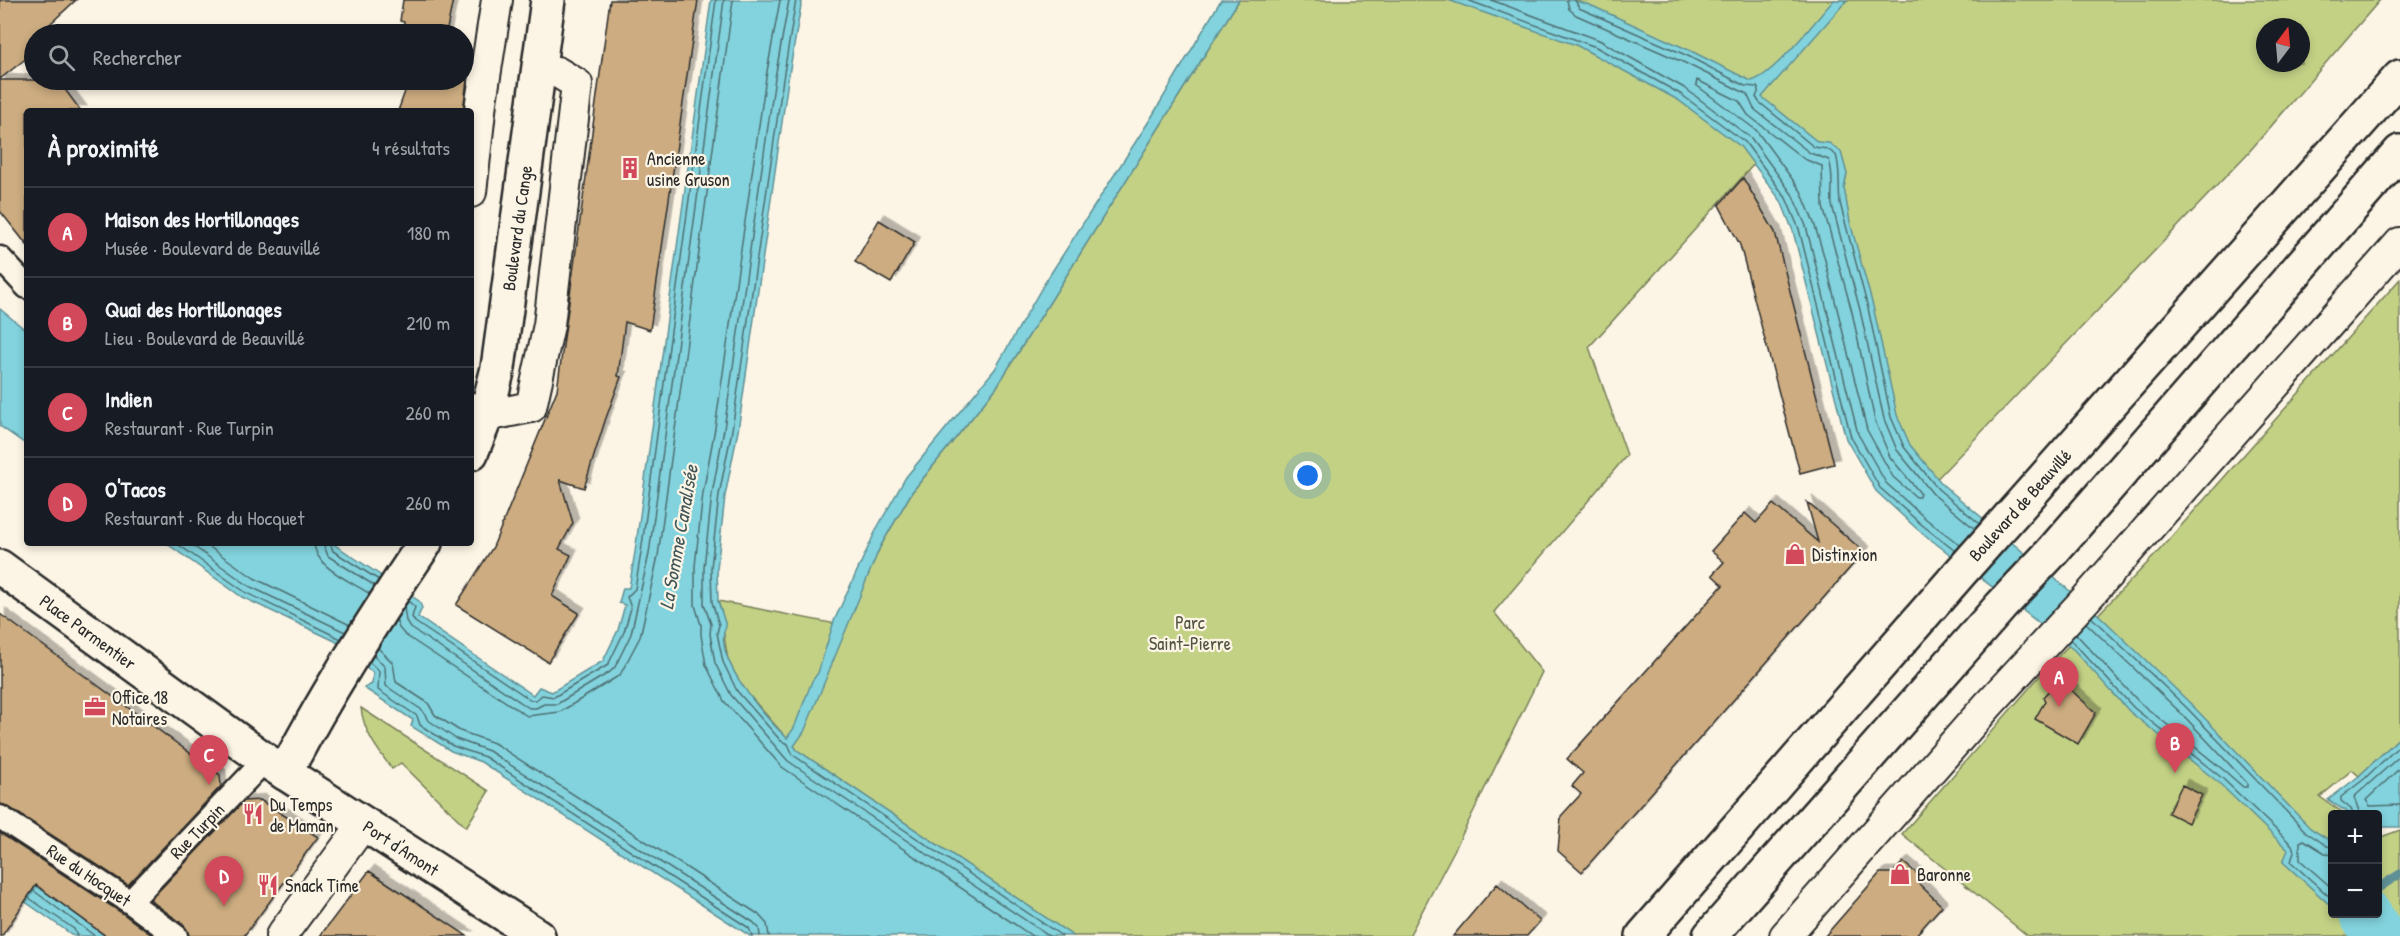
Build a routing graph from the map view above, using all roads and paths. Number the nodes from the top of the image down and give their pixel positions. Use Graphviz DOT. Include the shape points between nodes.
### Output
graph roads {
  1 [pos="497,0"];
  2 [pos="548,0"];
  3 [pos="538,72"];
  4 [pos="2400,77"];
  5 [pos="2400,152"];
  6 [pos="474,165"];
  7 [pos="2400,243"];
  8 [pos="0,258"];
  9 [pos="24,284"];
  10 [pos="479,412"];
  11 [pos="474,438"];
  12 [pos="423,546"];
  13 [pos="0,567"];
  14 [pos="275,766"];
  15 [pos="0,817"];
  16 [pos="363,823"];
  17 [pos="130,902"];
  18 [pos="176,936"];
  19 [pos="281,936"];
  20 [pos="538,936"];
  21 [pos="1643,936"];
  22 [pos="1710,936"];
  23 [pos="1785,936"];
  1 -- 6 [label="street"];
  2 -- 3 [label="main road, Boulevard du Cange"];
  3 -- 10 [label="main road, Boulevard du Cange" via="498,368"];
  3 -- 10 [label="street" via="557,72 577,84 549,325 531,407"];
  4 -- 21 [label="main road, Boulevard de Beauvillé"];
  5 -- 22 [label="main road"];
  7 -- 23 [label="street"];
  8 -- 9 [label="street"];
  10 -- 11 [label="main road, Boulevard du Cange"];
  12 -- 14 [label="main road" via="313,718"];
  13 -- 14 [label="main road, Place Parmentier"];
  14 -- 16 [label="main road, Port d'Amont"];
  14 -- 17 [label="street, Rue Turpin"];
  15 -- 17 [label="street, Rue du Hocquet"];
  16 -- 19 [label="street"];
  16 -- 20 [label="main road, Port d'Amont"];
  17 -- 18 [label="street, Rue du Hocquet"];
}
